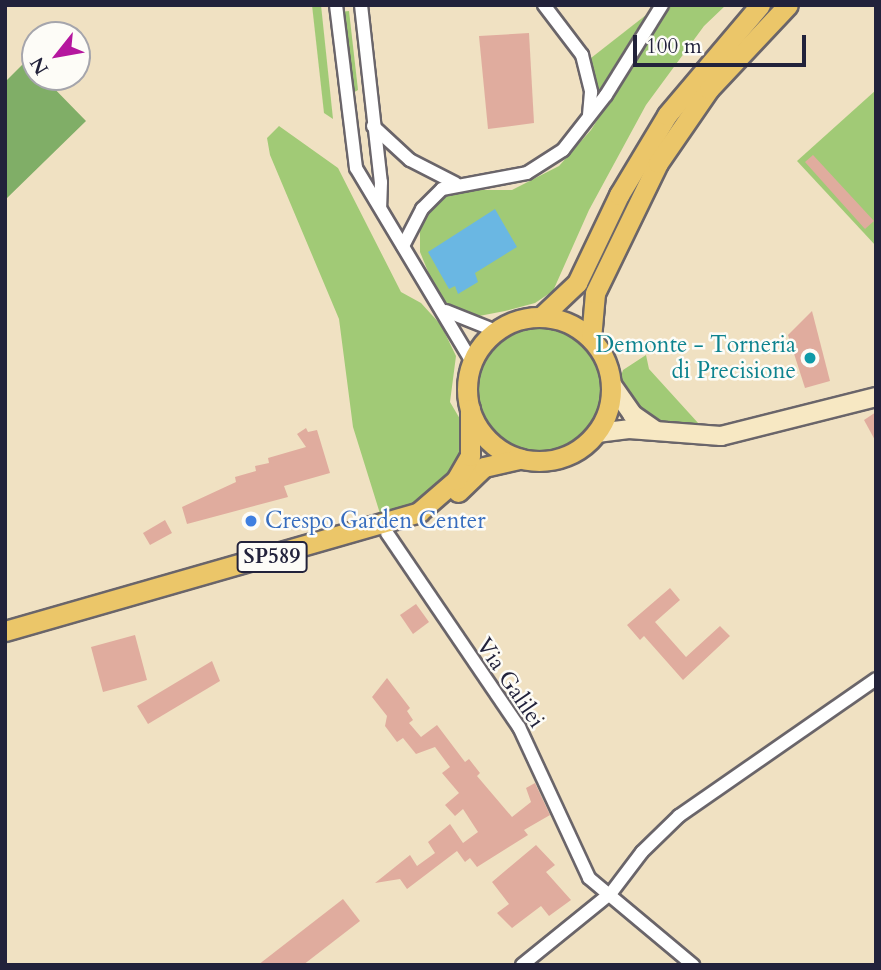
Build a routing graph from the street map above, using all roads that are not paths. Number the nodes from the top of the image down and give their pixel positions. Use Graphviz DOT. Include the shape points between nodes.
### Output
graph roads {
  1 [pos="336,5"];
  2 [pos="360,5"];
  3 [pos="544,5"];
  4 [pos="662,5"];
  5 [pos="760,5"];
  6 [pos="788,5"];
  7 [pos="371,110"];
  8 [pos="347,112"];
  9 [pos="589,117"];
  10 [pos="373,126"];
  11 [pos="455,183"];
  12 [pos="380,208"];
  13 [pos="403,246"];
  14 [pos="445,311"];
  15 [pos="541,317"];
  16 [pos="496,331"];
  17 [pos="591,339"];
  18 [pos="472,362"];
  19 [pos="612,385"];
  20 [pos="876,397"];
  21 [pos="470,409"];
  22 [pos="658,432"];
  23 [pos="597,433"];
  24 [pos="520,459"];
  25 [pos="387,533"];
  26 [pos="5,631"];
  27 [pos="5,642"];
  28 [pos="876,679"];
  29 [pos="611,893"];
  30 [pos="522,965"];
  31 [pos="693,965"];
  1 -- 8 [label="street"];
  2 -- 7 [label="street"];
  3 -- 9 [label="street" via="582,55 591,92"];
  4 -- 9 [label="street"];
  5 -- 15 [label="main road" via="667,115 619,195 577,283"];
  6 -- 17 [label="main road" via="709,89 658,163 595,293"];
  7 -- 8 [label="street"];
  7 -- 10 [label="street"];
  8 -- 12 [label="street" via="356,168"];
  9 -- 11 [label="street" via="547,163 491,181"];
  10 -- 11 [label="street" via="410,160"];
  10 -- 12 [label="street"];
  11 -- 13 [label="street" via="431,197"];
  12 -- 13 [label="street"];
  13 -- 14 [label="street" via="424,287"];
  14 -- 16 [label="street"];
  14 -- 18 [label="street"];
  15 -- 16 [label="main road" via="518,320"];
  15 -- 17 [label="main road" via="568,323"];
  16 -- 18 [label="main road"];
  17 -- 19 [label="main road" via="609,368"];
  18 -- 21 [label="main road, SP589"];
  19 -- 22 [label="street" via="632,414"];
  19 -- 23 [label="main road, SP589" via="611,402"];
  20 -- 22 [label="street" via="721,436"];
  21 -- 24 [label="main road" via="487,439"];
  21 -- 26 [label="main road, SP589" via="470,456 456,480 419,512"];
  22 -- 23 [label="street"];
  23 -- 24 [label="main road, SP589" via="563,458"];
  24 -- 25 [label="main road, SP589" via="484,467 436,513"];
  25 -- 27 [label="main road, SP589"];
  25 -- 29 [label="street, Via Galilei" via="519,727 589,878"];
  28 -- 29 [label="street" via="679,816 642,852"];
  29 -- 30 [label="street"];
  29 -- 31 [label="street, Via Galilei"];
}
